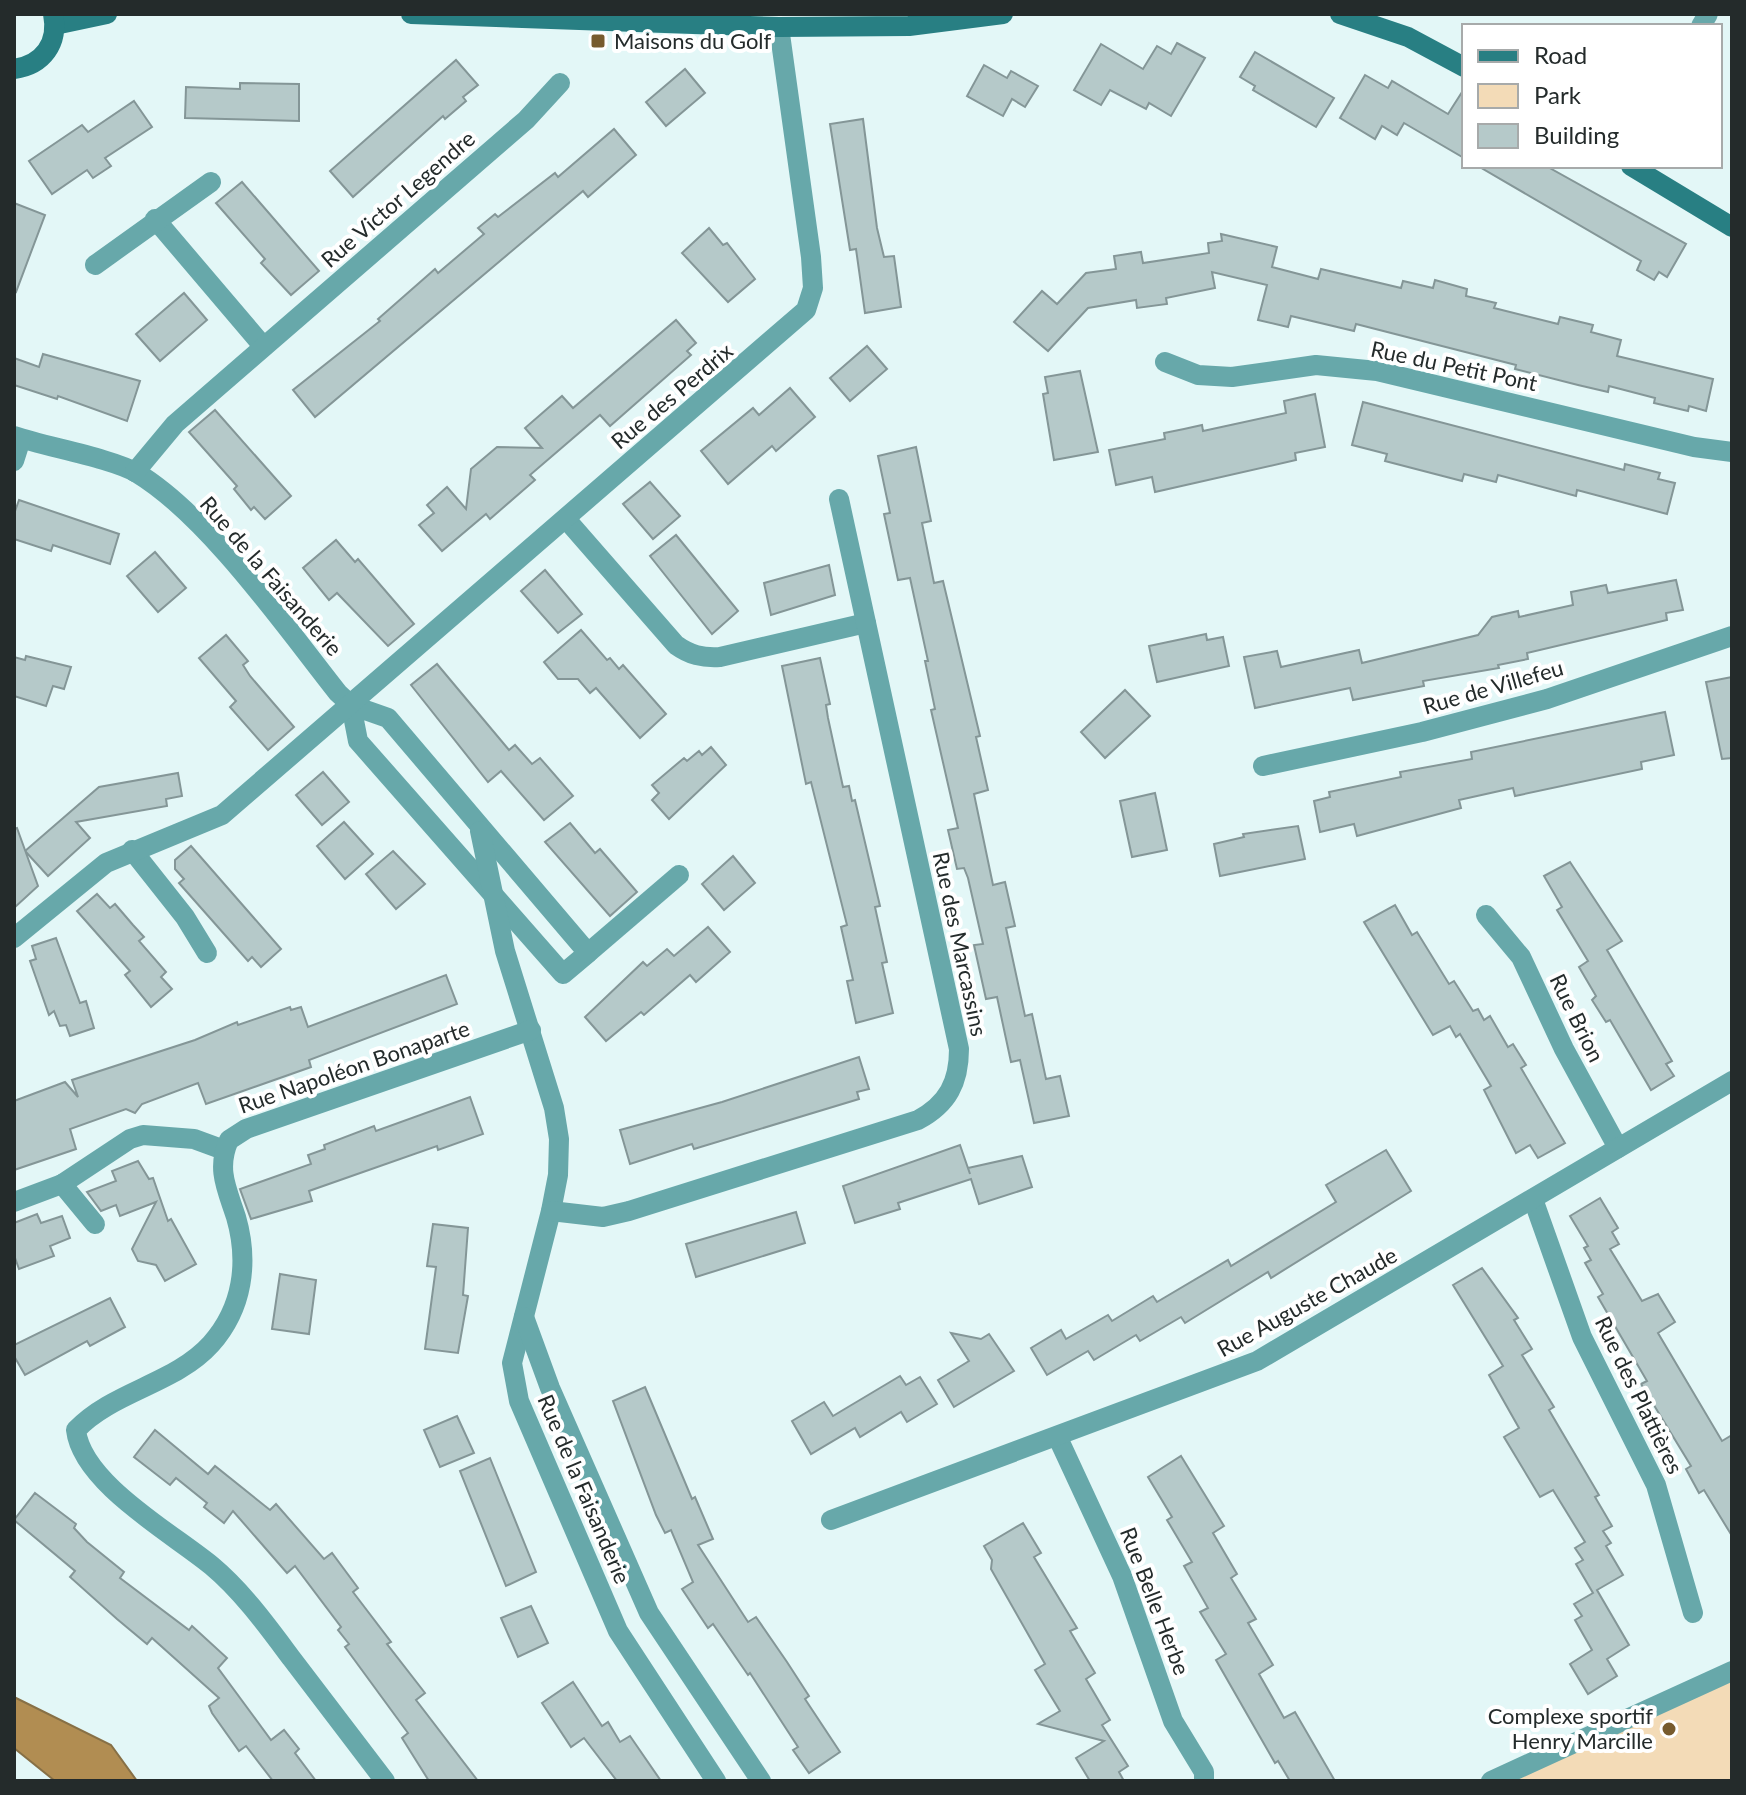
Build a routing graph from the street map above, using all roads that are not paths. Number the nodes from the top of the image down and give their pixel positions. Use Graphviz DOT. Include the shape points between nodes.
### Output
graph roads {
  1 [pos="107,14"];
  2 [pos="411,14"];
  3 [pos="1003,14"];
  4 [pos="1340,14"];
  5 [pos="54,20"];
  6 [pos="779,27"];
  7 [pos="1462,66"];
  8 [pos="14,69"];
  9 [pos="560,83"];
  10 [pos="1634,168"];
  11 [pos="211,182"];
  12 [pos="155,219"];
  13 [pos="1732,227"];
  14 [pos="95,265"];
  15 [pos="263,346"];
  16 [pos="1165,362"];
  17 [pos="17,438"];
  18 [pos="1732,452"];
  19 [pos="14,461"];
  20 [pos="135,472"];
  21 [pos="839,499"];
  22 [pos="566,519"];
  23 [pos="866,623"];
  24 [pos="1732,636"];
  25 [pos="351,705"];
  26 [pos="1263,766"];
  27 [pos="479,827"];
  28 [pos="132,850"];
  29 [pos="679,875"];
  30 [pos="494,896"];
  31 [pos="1486,915"];
  32 [pos="14,938"];
  33 [pos="207,953"];
  34 [pos="588,953"];
  35 [pos="531,1030"];
  36 [pos="1732,1081"];
  37 [pos="1618,1148"];
  38 [pos="224,1150"];
  39 [pos="62,1184"];
  40 [pos="1533,1199"];
  41 [pos="14,1202"];
  42 [pos="551,1211"];
  43 [pos="95,1224"];
  44 [pos="524,1317"];
  45 [pos="1058,1438"];
  46 [pos="831,1520"];
  47 [pos="649,1613"];
  48 [pos="1693,1613"];
  49 [pos="618,1631"];
  50 [pos="1732,1671"];
  51 [pos="385,1781"];
  52 [pos="716,1781"];
  53 [pos="761,1781"];
  54 [pos="1204,1781"];
  55 [pos="1491,1781"];
  1 -- 5 [label="street"];
  2 -- 6 [label="street"];
  3 -- 6 [label="street" via="909,26"];
  4 -- 7 [label="street" via="1408,37"];
  5 -- 8 [label="street" via="50,48 38,61"];
  6 -- 22 [label="street, Rue des Perdrix" via="811,257 813,288 806,310"];
  9 -- 15 [label="street, Rue Victor Legendre" via="526,120"];
  10 -- 13 [label="street"];
  11 -- 12 [label="street"];
  12 -- 14 [label="street"];
  12 -- 15 [label="street"];
  15 -- 20 [label="street, Rue Victor Legendre" via="175,424"];
  16 -- 18 [label="street, Rue du Petit Pont" via="1198,375 1232,377 1316,365 1377,371"];
  17 -- 19 [label="street"];
  17 -- 20 [label="street, Rue de la Faisanderie"];
  20 -- 25 [label="street, Rue de la Faisanderie" via="176,502 218,545"];
  21 -- 23 [label="street, Rue des Marcassins"];
  22 -- 23 [label="street" via="688,653 720,657"];
  22 -- 25 [label="street, Rue des Perdrix"];
  23 -- 42 [label="street, Rue des Marcassins" via="959,1049 958,1076 951,1091 942,1105 918,1120 629,1211 603,1217"];
  24 -- 26 [label="street, Rue de Villefeu" via="1547,699"];
  25 -- 27 [label="street, Rue de la Faisanderie" via="388,718"];
  25 -- 28 [label="street, Rue des Perdrix" via="222,815"];
  25 -- 30 [label="street, Rue de la Faisanderie" via="358,741"];
  27 -- 30 [label="street, Rue de la Faisanderie"];
  27 -- 34 [label="street, Rue de la Faisanderie"];
  28 -- 32 [label="street, Rue des Perdrix" via="89,874"];
  28 -- 33 [label="street"];
  29 -- 34 [label="street, Rue de la Faisanderie"];
  30 -- 34 [label="street, Rue de la Faisanderie" via="563,974"];
  30 -- 35 [label="street, Rue de la Faisanderie" via="505,951"];
  31 -- 37 [label="street, Rue Brion" via="1521,957"];
  35 -- 38 [label="street, Rue Napoléon Bonaparte" via="246,1129"];
  35 -- 42 [label="street, Rue de la Faisanderie" via="559,1139"];
  36 -- 37 [label="street, Rue Auguste Chaude"];
  37 -- 40 [label="street, Rue Auguste Chaude"];
  38 -- 39 [label="street" via="194,1139 143,1135"];
  38 -- 51 [label="street" via="223,1179 244,1265 235,1304 219,1334 193,1359 87,1418 76,1430 78,1447 116,1491 215,1568 246,1601"];
  39 -- 41 [label="street"];
  39 -- 43 [label="street"];
  40 -- 45 [label="street, Rue Auguste Chaude" via="1257,1361"];
  40 -- 48 [label="street, Rue des Plattières" via="1582,1337 1656,1485"];
  42 -- 44 [label="street, Rue de la Faisanderie"];
  44 -- 47 [label="street, Rue de la Faisanderie"];
  44 -- 49 [label="street, Rue de la Faisanderie" via="512,1363 519,1401"];
  45 -- 46 [label="street, Rue Auguste Chaude"];
  45 -- 54 [label="street, Rue Belle Herbe" via="1122,1576 1173,1721 1204,1772"];
  47 -- 49 [label="street"];
  47 -- 53 [label="street, Rue de la Faisanderie"];
  49 -- 52 [label="street, Rue de la Faisanderie"];
  50 -- 55 [label="street"];
}
